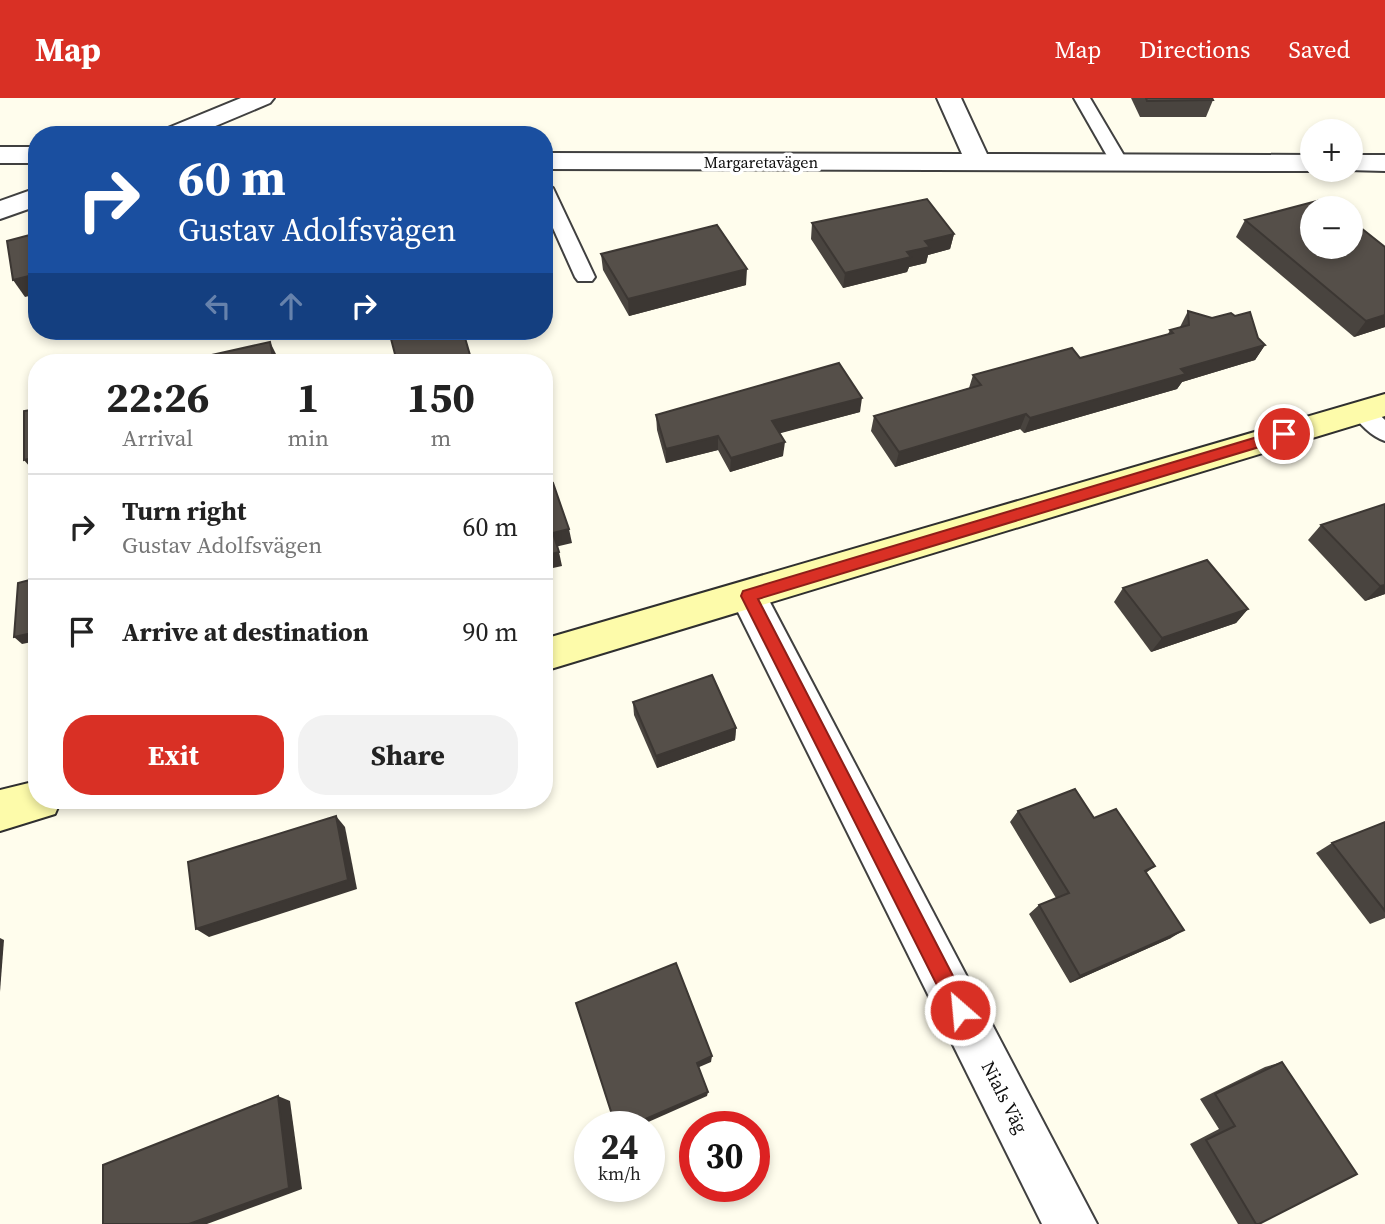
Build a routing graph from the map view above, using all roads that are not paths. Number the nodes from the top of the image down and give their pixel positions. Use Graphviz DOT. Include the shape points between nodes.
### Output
graph roads {
  1 [pos="262,98"];
  2 [pos="949,98"];
  3 [pos="1082,98"];
  4 [pos="194,126"];
  5 [pos="0,155"];
  6 [pos="28,155"];
  7 [pos="553,161"];
  8 [pos="978,162"];
  9 [pos="1300,163"];
  10 [pos="1363,163"];
  11 [pos="1385,163"];
  12 [pos="1120,164"];
  13 [pos="28,200"];
  14 [pos="553,208"];
  15 [pos="0,211"];
  16 [pos="585,277"];
  17 [pos="1377,417"];
  18 [pos="748,596"];
  19 [pos="553,652"];
  20 [pos="28,802"];
  21 [pos="0,811"];
  22 [pos="1070,1224"];
  1 -- 4 [label="street"];
  2 -- 8 [label="street"];
  3 -- 12 [label="lane"];
  5 -- 6 [label="street"];
  7 -- 8 [label="street, Margaretavägen"];
  8 -- 12 [label="street, Margaretavägen"];
  9 -- 12 [label="street, Margaretavägen"];
  10 -- 11 [label="street"];
  13 -- 15 [label="street"];
  14 -- 16 [label="lane"];
  17 -- 18 [label="street" via="1015,513"];
  18 -- 19 [label="street"];
  18 -- 22 [label="street, Nials Väg"];
  20 -- 21 [label="street"];
}
